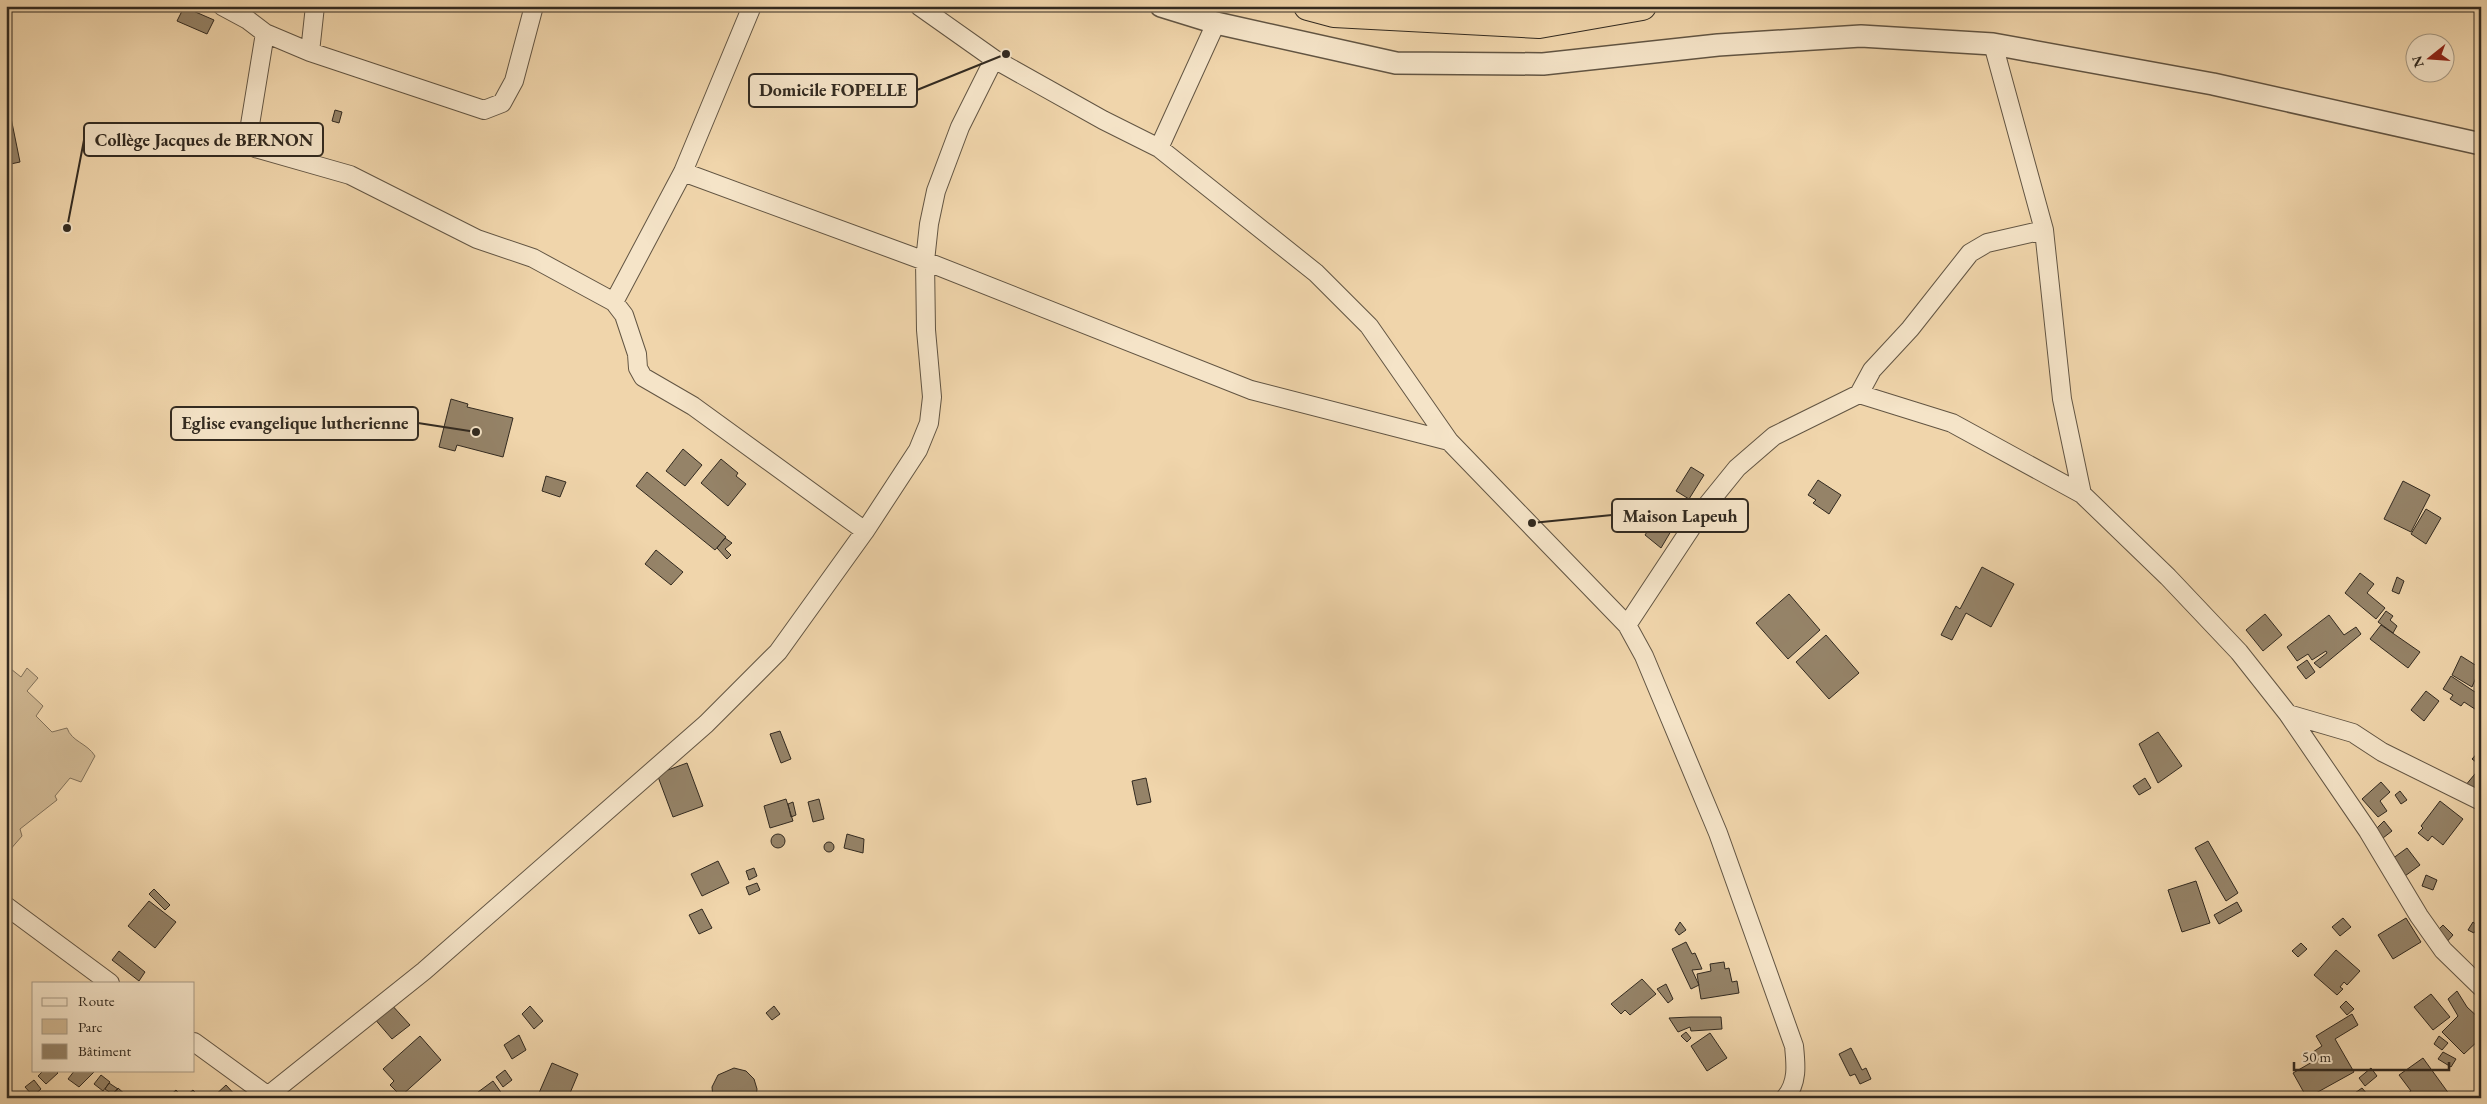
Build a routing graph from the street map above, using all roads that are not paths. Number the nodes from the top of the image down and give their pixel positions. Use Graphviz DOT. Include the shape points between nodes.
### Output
graph roads {
  1 [pos="222,6"];
  2 [pos="315,6"];
  3 [pos="534,6"];
  4 [pos="752,6"];
  5 [pos="919,6"];
  6 [pos="1161,6"];
  7 [pos="1308,6"];
  8 [pos="1642,6"];
  9 [pos="1216,22"];
  10 [pos="265,33"];
  11 [pos="1994,44"];
  12 [pos="310,52"];
  13 [pos="994,59"];
  14 [pos="2481,144"];
  15 [pos="1159,148"];
  16 [pos="683,172"];
  17 [pos="2044,230"];
  18 [pos="925,262"];
  19 [pos="614,302"];
  20 [pos="1859,394"];
  21 [pos="1449,441"];
  22 [pos="2082,494"];
  23 [pos="865,531"];
  24 [pos="1627,625"];
  25 [pos="2288,714"];
  26 [pos="2481,800"];
  27 [pos="6,906"];
  28 [pos="109,982"];
  29 [pos="2481,987"];
  30 [pos="195,1043"];
  31 [pos="268,1097"];
  32 [pos="1784,1098"];
  1 -- 10 [label="street"];
  2 -- 12 [label="street"];
  3 -- 12 [label="street" via="514,81 502,103 484,110"];
  4 -- 16 [label="street"];
  5 -- 13 [label="street"];
  6 -- 9 [label="street"];
  7 -- 8 [label="highway" via="1334,13 1539,24"];
  9 -- 11 [label="street" via="1396,64 1543,64 1718,45 1862,36"];
  9 -- 15 [label="street"];
  10 -- 12 [label="street"];
  10 -- 19 [label="street" via="248,136 255,148 350,176 477,239 533,258"];
  11 -- 14 [label="street" via="2213,84"];
  11 -- 17 [label="street"];
  13 -- 15 [label="street"];
  13 -- 18 [label="street" via="941,174 929,224"];
  15 -- 21 [label="street" via="1316,273 1370,326"];
  16 -- 18 [label="street"];
  16 -- 19 [label="street"];
  17 -- 20 [label="street" via="1987,243 1970,253 1910,329 1872,370"];
  17 -- 22 [label="street" via="2062,399"];
  18 -- 21 [label="street" via="1251,390"];
  18 -- 23 [label="street" via="926,330 932,397 928,423 918,450"];
  19 -- 23 [label="street" via="624,315 643,377 693,406"];
  20 -- 22 [label="street" via="1952,423"];
  20 -- 24 [label="street" via="1774,436 1736,468 1703,510"];
  21 -- 24 [label="street"];
  22 -- 25 [label="street" via="2168,577 2239,652"];
  23 -- 31 [label="street" via="778,652 706,724 424,971"];
  24 -- 32 [label="street" via="1644,656 1718,833 1794,1046 1796,1066 1792,1089"];
  25 -- 26 [label="street" via="2353,733 2382,752"];
  25 -- 29 [label="street" via="2368,831 2443,950"];
  27 -- 28 [label="street"];
  30 -- 31 [label="street"];
}
